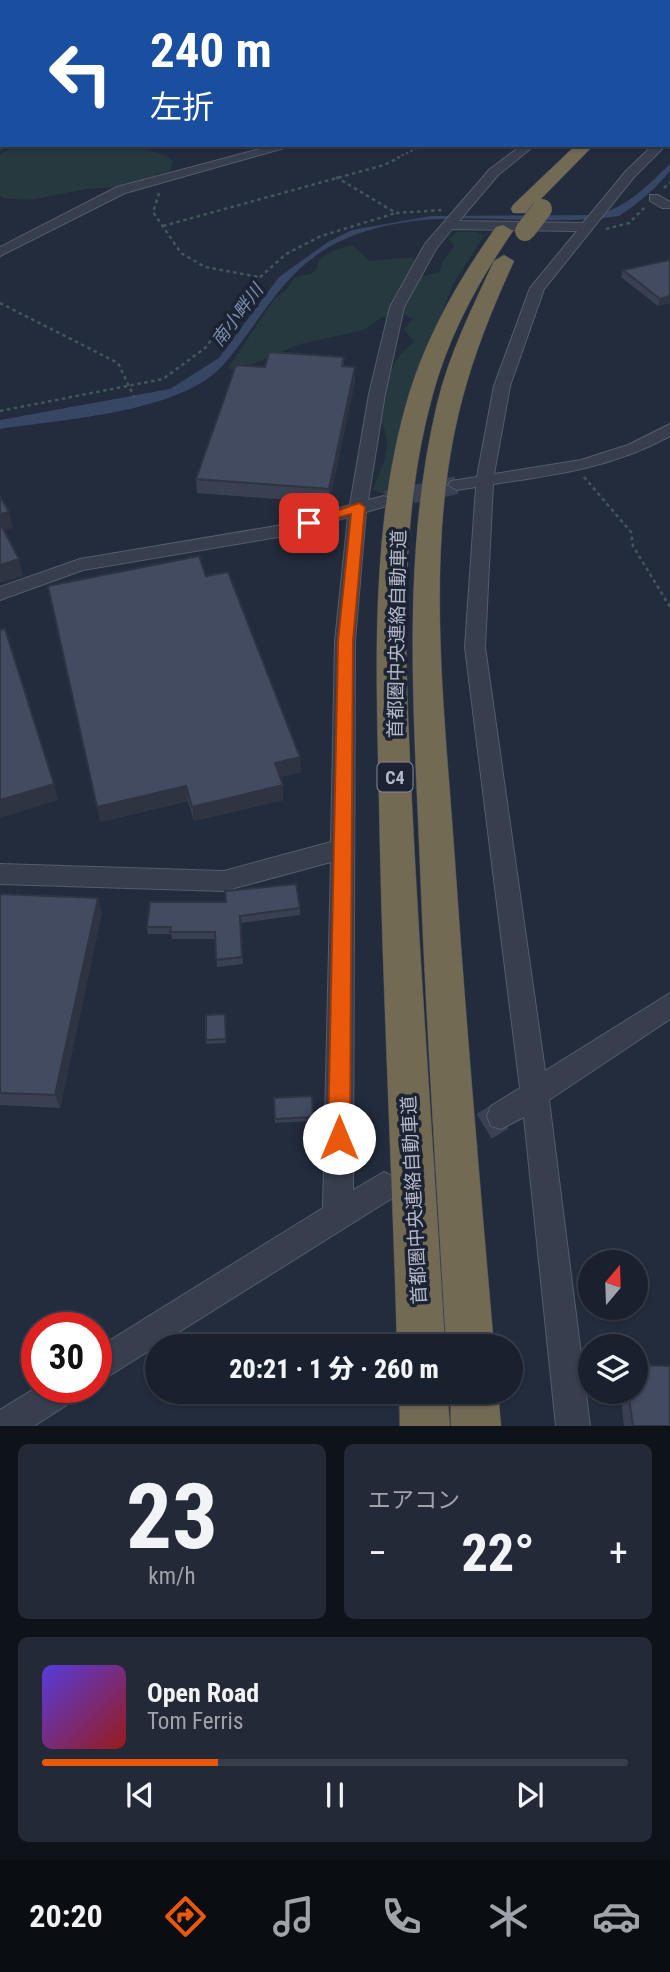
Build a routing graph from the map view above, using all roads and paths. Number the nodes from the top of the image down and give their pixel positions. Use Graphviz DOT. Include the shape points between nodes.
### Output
graph roads {
  1 [pos="281,147"];
  2 [pos="419,147"];
  3 [pos="526,147"];
  4 [pos="584,147"];
  5 [pos="604,147"];
  6 [pos="659,147"];
  7 [pos="163,177"];
  8 [pos="336,177"];
  9 [pos="670,182"];
  10 [pos="396,213"];
  11 [pos="457,217"];
  12 [pos="522,220"];
  13 [pos="163,226"];
  14 [pos="582,230"];
  15 [pos="0,252"];
  16 [pos="259,278"];
  17 [pos="0,303"];
  18 [pos="129,386"];
  19 [pos="134,397"];
  20 [pos="0,411"];
  21 [pos="670,429"];
  22 [pos="574,467"];
  23 [pos="485,479"];
  24 [pos="457,485"];
  25 [pos="384,501"];
  26 [pos="359,507"];
  27 [pos="0,594"];
  28 [pos="670,607"];
  29 [pos="342,849"];
  30 [pos="0,874"];
  31 [pos="670,1005"];
  32 [pos="535,1094"];
  33 [pos="501,1116"];
  34 [pos="384,1187"];
  35 [pos="338,1216"];
  36 [pos="420,1334"];
  37 [pos="469,1334"];
  38 [pos="112,1358"];
  39 [pos="41,1403"];
  40 [pos="424,1404"];
  41 [pos="475,1404"];
  42 [pos="4,1426"];
  43 [pos="425,1426"];
  44 [pos="476,1426"];
  45 [pos="573,1426"];
  1 -- 7 [label="street"];
  2 -- 8 [label="path" via="384,165"];
  3 -- 11 [label="street" via="494,172"];
  4 -- 12 [label="highway, 首都圏中央連絡自動車道 / C4"];
  5 -- 12 [label="highway, 首都圏中央連絡自動車道 / C4"];
  6 -- 14 [label="street"];
  7 -- 13 [label="path" via="153,212"];
  7 -- 15 [label="street" via="121,190"];
  8 -- 10 [label="path"];
  8 -- 13 [label="path"];
  9 -- 14 [label="path" via="660,202 629,223"];
  10 -- 11 [label="path"];
  10 -- 16 [label="path" via="344,226 296,248"];
  11 -- 14 [label="street"];
  11 -- 26 [label="street" via="430,247 397,307"];
  12 -- 36 [label="highway, 首都圏中央連絡自動車道 / C4" via="466,287 446,325 414,421 400,515 393,681 398,892"];
  12 -- 37 [label="highway, 首都圏中央連絡自動車道 / C4" via="455,373 430,516 428,684"];
  13 -- 16 [label="path" via="181,253 205,267"];
  14 -- 23 [label="street" via="537,288 502,386"];
  16 -- 18 [label="path" via="200,355 163,379"];
  17 -- 18 [label="path" via="118,363"];
  18 -- 19 [label="path"];
  18 -- 20 [label="path"];
  21 -- 22 [label="street" via="634,449"];
  22 -- 23 [label="street"];
  22 -- 28 [label="path" via="631,532 633,546"];
  23 -- 24 [label="street"];
  23 -- 32 [label="street" via="475,647"];
  25 -- 26 [label="street"];
  26 -- 27 [label="street" via="284,530 80,565"];
  26 -- 29 [label="street" via="345,641"];
  29 -- 30 [label="street" via="225,881"];
  29 -- 35 [label="street"];
  31 -- 32 [label="street"];
  32 -- 33 [label="street"];
  32 -- 45 [label="street"];
  34 -- 35 [label="street"];
  35 -- 38 [label="street"];
  39 -- 42 [label="street"];
  40 -- 43 [label="highway"];
  41 -- 44 [label="highway"];
}
